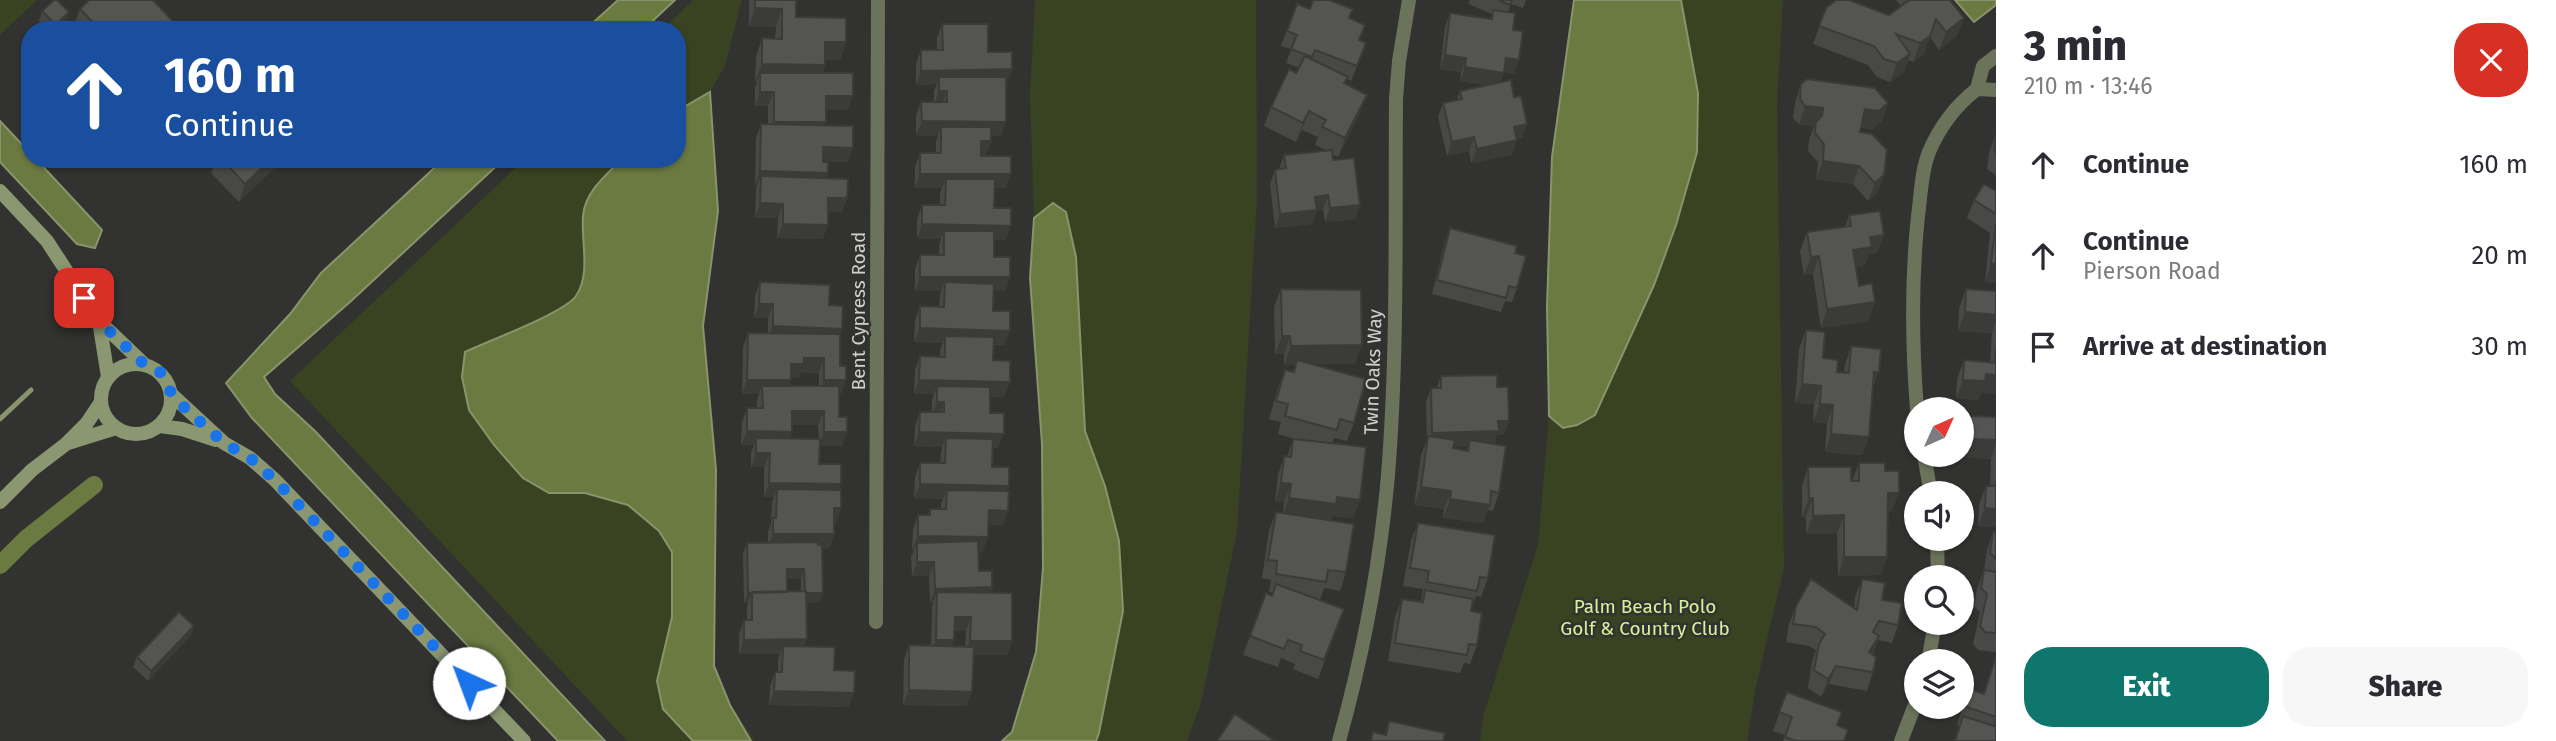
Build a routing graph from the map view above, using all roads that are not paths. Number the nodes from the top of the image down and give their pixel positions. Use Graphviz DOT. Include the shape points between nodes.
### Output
graph roads {
  1 [pos="878,0"];
  2 [pos="1409,0"];
  3 [pos="1996,56"];
  4 [pos="1977,89"];
  5 [pos="1996,90"];
  6 [pos="0,191"];
  7 [pos="99,321"];
  8 [pos="145,365"];
  9 [pos="108,377"];
  10 [pos="171,394"];
  11 [pos="1916,397"];
  12 [pos="101,402"];
  13 [pos="160,426"];
  14 [pos="116,428"];
  15 [pos="224,443"];
  16 [pos="66,444"];
  17 [pos="0,502"];
  18 [pos="876,622"];
  19 [pos="1909,719"];
  20 [pos="524,741"];
  21 [pos="1339,741"];
  22 [pos="1901,741"];
  1 -- 18 [label="street, Bent Cypress Road"];
  2 -- 21 [label="street, Twin Oaks Way" via="1396,99 1388,478 1364,635"];
  3 -- 4 [label="street" via="1983,66"];
  4 -- 5 [label="street"];
  4 -- 11 [label="street" via="1941,128 1923,176 1912,302"];
  6 -- 7 [label="street" via="47,241"];
  7 -- 8 [label="street"];
  7 -- 9 [label="street"];
  8 -- 9 [label="street" via="118,368"];
  8 -- 10 [label="street" via="160,372"];
  9 -- 12 [label="street"];
  10 -- 13 [label="street" via="170,411"];
  10 -- 15 [label="street"];
  12 -- 14 [label="street"];
  12 -- 16 [label="street"];
  13 -- 14 [label="street" via="143,434"];
  13 -- 15 [label="street"];
  14 -- 16 [label="street"];
  15 -- 20 [label="street" via="275,480"];
  16 -- 17 [label="street"];
  19 -- 22 [label="street"];
}
